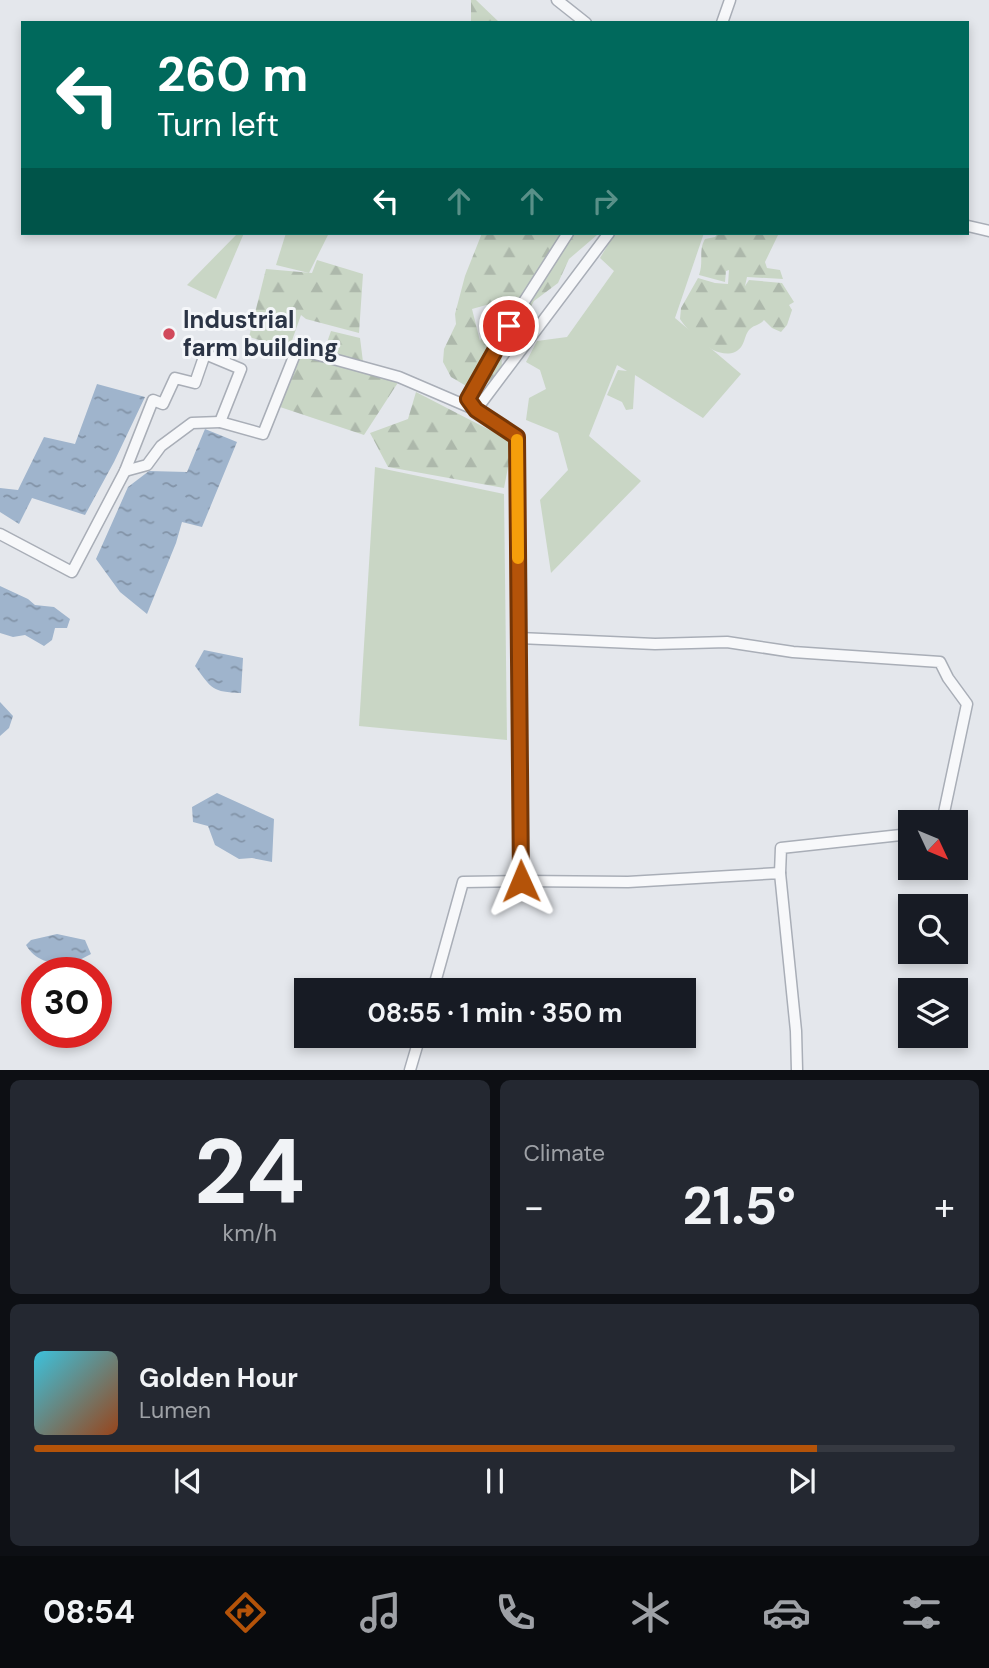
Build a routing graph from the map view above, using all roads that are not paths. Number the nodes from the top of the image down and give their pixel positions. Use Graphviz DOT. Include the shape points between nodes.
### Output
graph roads {
  1 [pos="557,0"];
  2 [pos="730,0"];
  3 [pos="583,21"];
  4 [pos="723,21"];
  5 [pos="969,226"];
  6 [pos="989,231"];
  7 [pos="567,235"];
  8 [pos="607,235"];
  9 [pos="476,410"];
  10 [pos="220,422"];
  11 [pos="125,471"];
  12 [pos="0,534"];
  13 [pos="519,638"];
  14 [pos="945,810"];
  15 [pos="898,835"];
  16 [pos="780,873"];
  17 [pos="521,881"];
  18 [pos="436,978"];
  19 [pos="416,1048"];
  20 [pos="410,1069"];
  21 [pos="797,1069"];
  1 -- 3 [label="street"];
  2 -- 4 [label="street"];
  5 -- 6 [label="street"];
  7 -- 9 [label="street" via="468,399"];
  8 -- 9 [label="street"];
  9 -- 10 [label="street" via="399,377 297,349 263,434"];
  9 -- 13 [label="street" via="517,437"];
  10 -- 11 [label="street" via="192,423 161,446 147,465"];
  10 -- 11 [label="street" via="242,369 205,354 195,383 175,378 163,404 153,400"];
  11 -- 12 [label="street" via="72,572"];
  13 -- 14 [label="street" via="727,642 793,652 940,662 967,704"];
  13 -- 17 [label="street"];
  15 -- 16 [label="street" via="781,848"];
  16 -- 17 [label="street" via="628,882"];
  16 -- 21 [label="street"];
  17 -- 18 [label="street" via="463,882"];
  19 -- 20 [label="street"];
}
